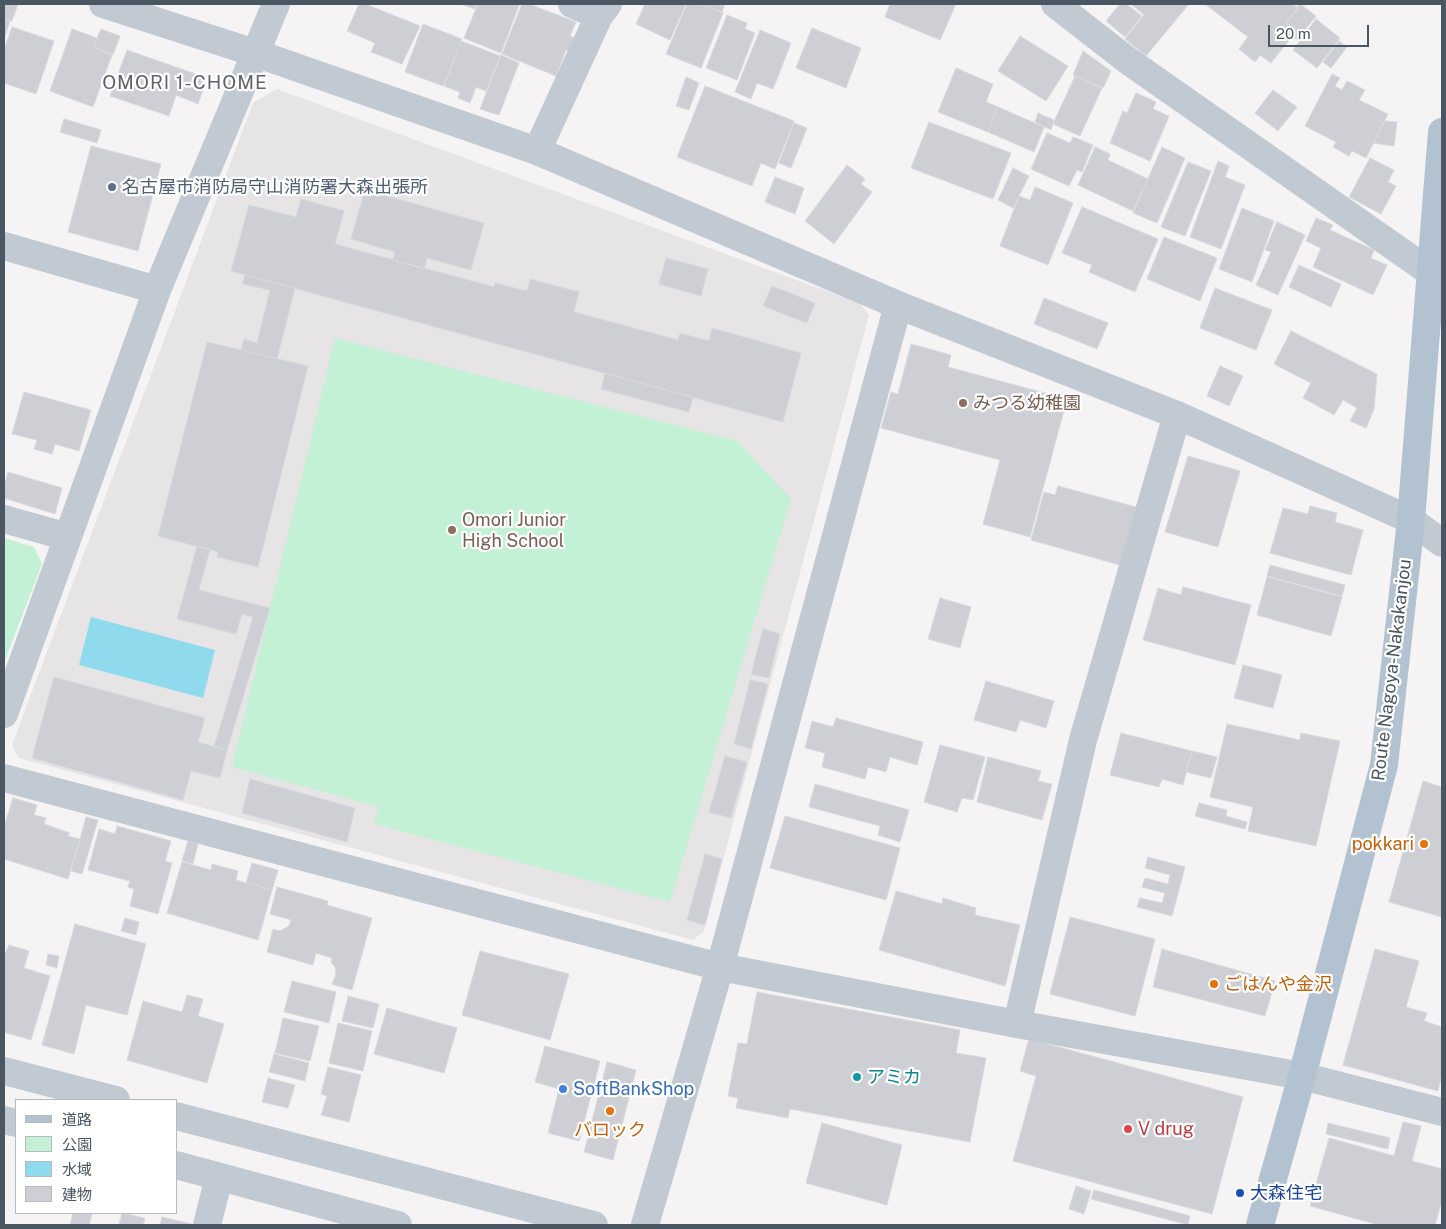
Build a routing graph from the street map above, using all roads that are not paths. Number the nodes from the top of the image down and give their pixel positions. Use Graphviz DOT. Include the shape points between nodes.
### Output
graph roads {
  1 [pos="103,4"];
  2 [pos="276,4"];
  3 [pos="572,4"];
  4 [pos="1055,4"];
  5 [pos="604,10"];
  6 [pos="254,53"];
  7 [pos="1442,132"];
  8 [pos="537,151"];
  9 [pos="4,246"];
  10 [pos="1436,278"];
  11 [pos="157,290"];
  12 [pos="898,305"];
  13 [pos="1177,415"];
  14 [pos="4,519"];
  15 [pos="1410,520"];
  16 [pos="68,537"];
  17 [pos="1442,543"];
  18 [pos="4,714"];
  19 [pos="4,778"];
  20 [pos="720,967"];
  21 [pos="1017,1024"];
  22 [pos="4,1071"];
  23 [pos="1302,1076"];
  24 [pos="112,1099"];
  25 [pos="1442,1112"];
  26 [pos="178,1117"];
  27 [pos="178,1166"];
  28 [pos="219,1177"];
  29 [pos="207,1225"];
  30 [pos="398,1225"];
  31 [pos="594,1225"];
  32 [pos="645,1225"];
  33 [pos="1260,1225"];
  1 -- 6 [label="street"];
  2 -- 6 [label="street"];
  3 -- 5 [label="street"];
  4 -- 10 [label="street" via="1127,60"];
  5 -- 8 [label="street"];
  6 -- 8 [label="street"];
  6 -- 11 [label="street"];
  7 -- 10 [label="main road, Route Nagoya-Nakakanjou"];
  8 -- 12 [label="street"];
  9 -- 11 [label="street"];
  10 -- 15 [label="main road, Route Nagoya-Nakakanjou"];
  11 -- 16 [label="street"];
  12 -- 13 [label="street"];
  12 -- 20 [label="street"];
  13 -- 15 [label="street"];
  13 -- 21 [label="street" via="1083,740"];
  14 -- 16 [label="street"];
  15 -- 17 [label="street"];
  15 -- 23 [label="main road, Route Nagoya-Nakakanjou" via="1384,764"];
  16 -- 18 [label="street"];
  19 -- 20 [label="street"];
  20 -- 21 [label="street"];
  20 -- 32 [label="street"];
  21 -- 23 [label="street"];
  22 -- 24 [label="street"];
  23 -- 25 [label="street"];
  23 -- 33 [label="main road, Route Nagoya-Nakakanjou"];
  26 -- 31 [label="street"];
  27 -- 28 [label="street"];
  28 -- 29 [label="street"];
  28 -- 30 [label="street"];
}
